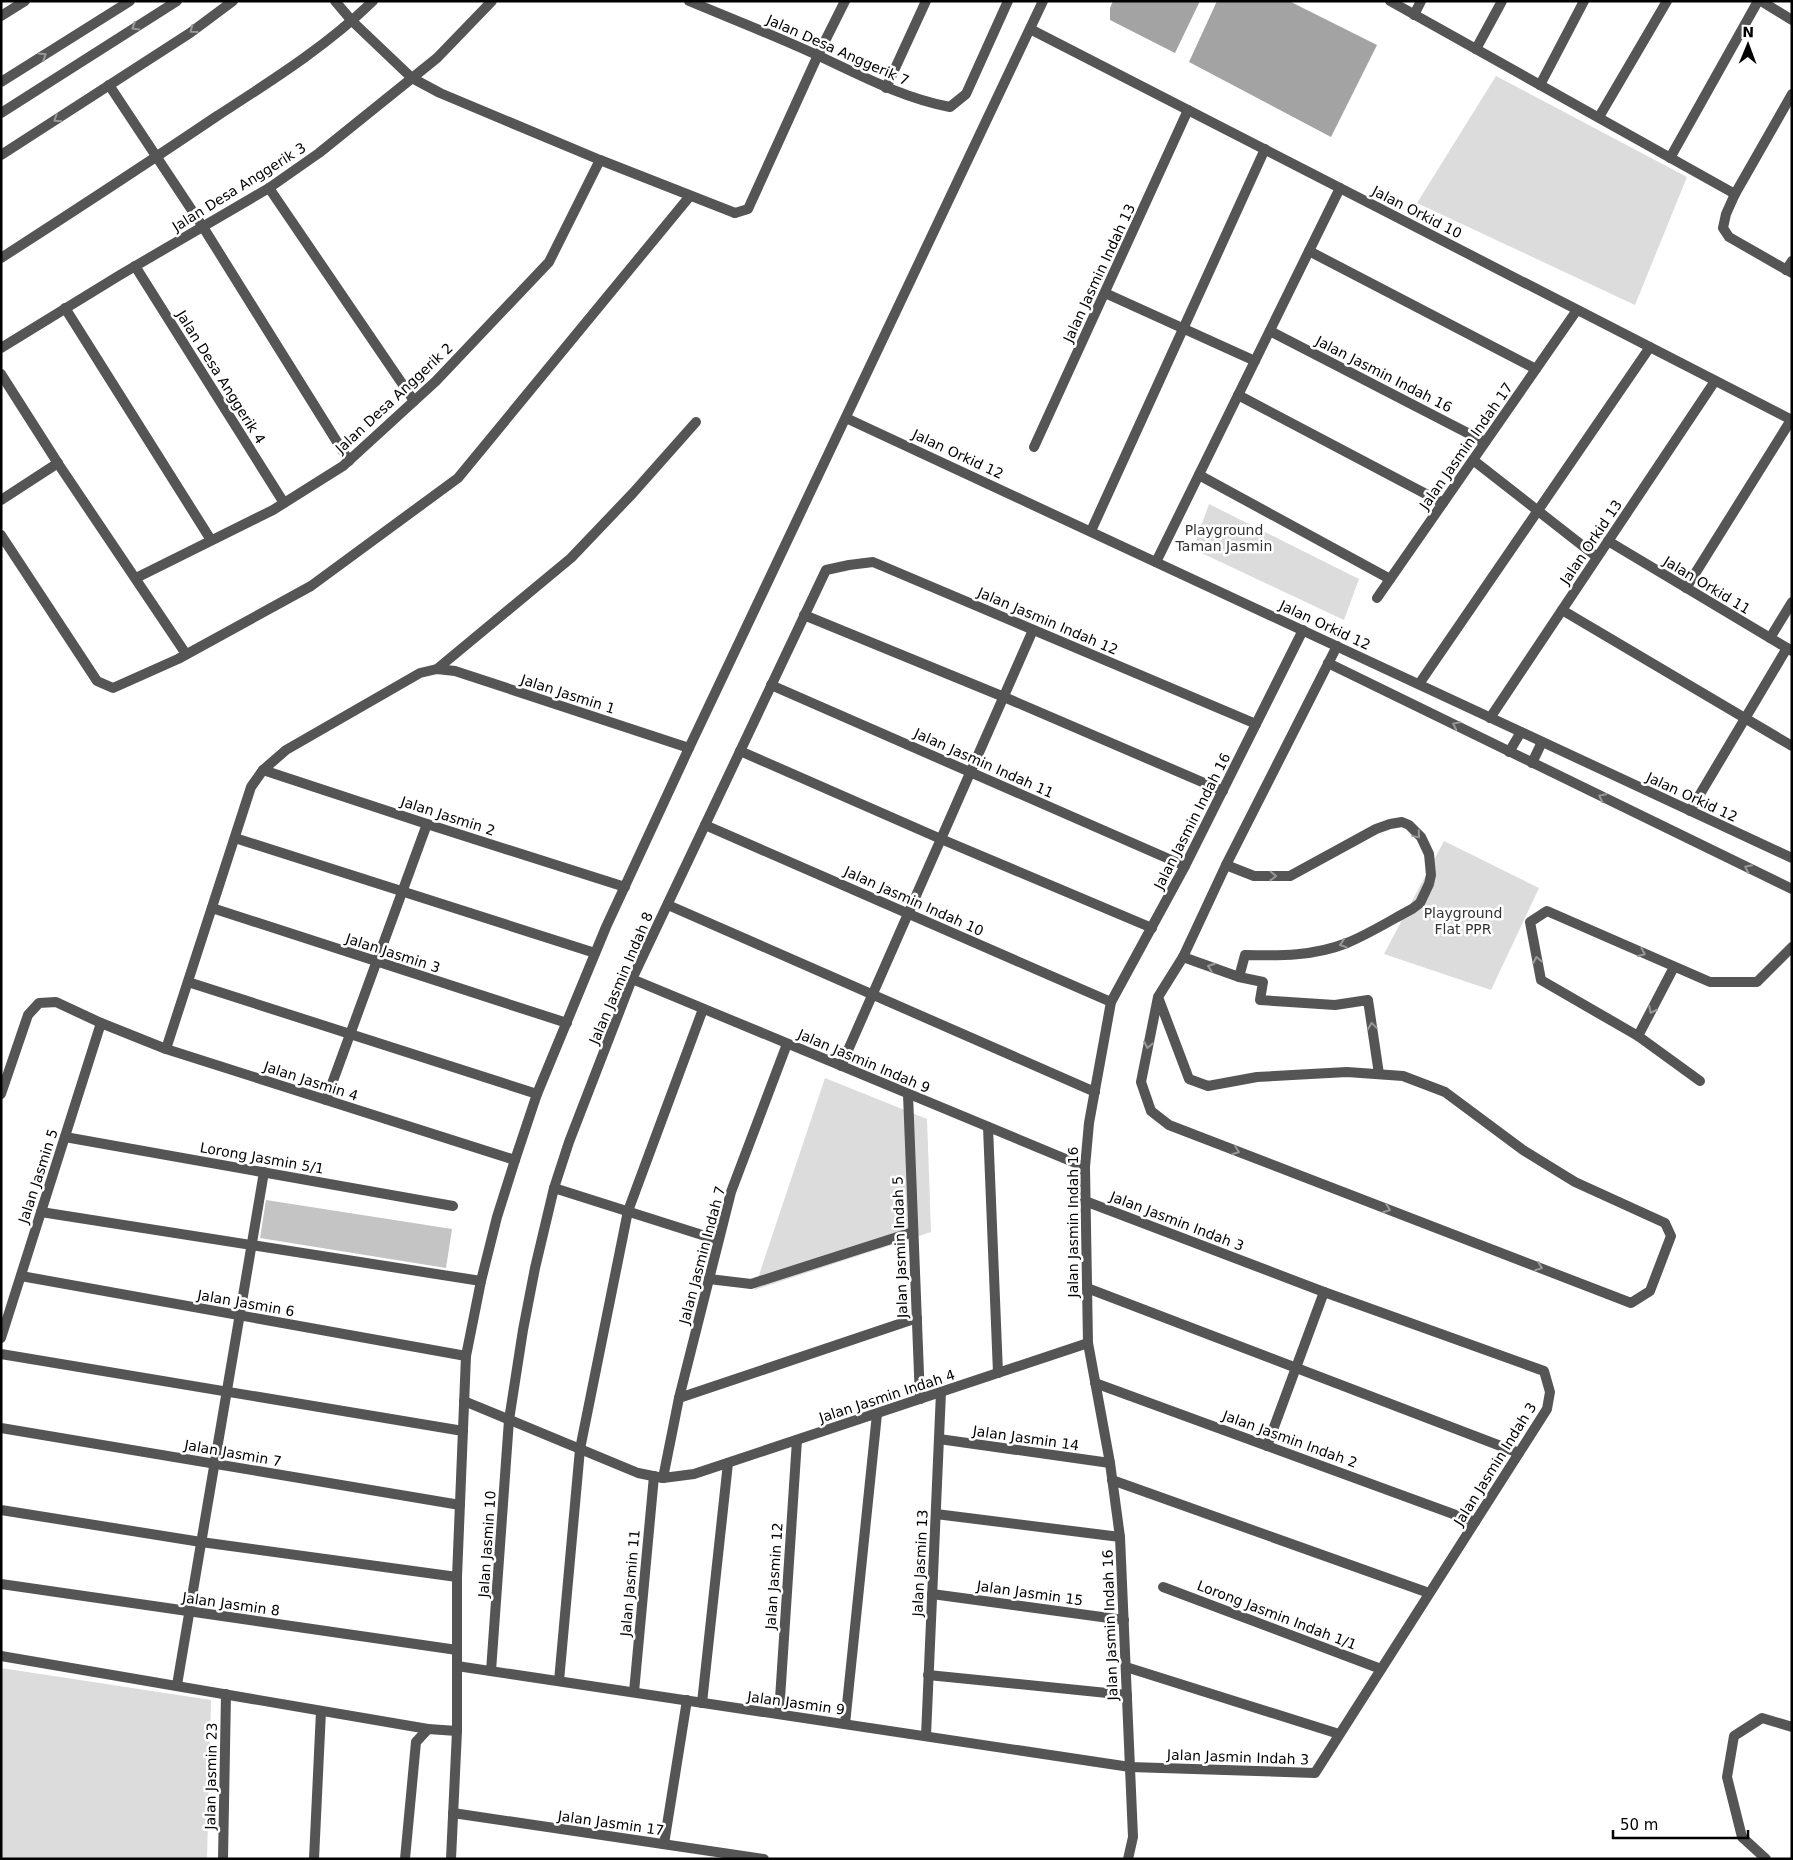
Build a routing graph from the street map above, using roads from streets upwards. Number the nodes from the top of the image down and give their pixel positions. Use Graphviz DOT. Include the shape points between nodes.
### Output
graph roads {
  1 [pos="130,1"];
  2 [pos="177,1"];
  3 [pos="232,1"];
  4 [pos="335,1"];
  5 [pos="373,1"];
  6 [pos="492,1"];
  7 [pos="689,1"];
  8 [pos="845,1"];
  9 [pos="926,1"];
  10 [pos="1008,1"];
  11 [pos="1043,1"];
  12 [pos="1390,1"];
  13 [pos="1421,1"];
  14 [pos="1502,1"];
  15 [pos="1584,1"];
  16 [pos="1667,1"];
  17 [pos="1760,1"];
  18 [pos="19,3"];
  19 [pos="1414,15"];
  20 [pos="1,16"];
  21 [pos="1792,20"];
  22 [pos="352,21"];
  23 [pos="1030,29"];
  24 [pos="1476,49"];
  25 [pos="818,55"];
  26 [pos="412,78"];
  27 [pos="1,82"];
  28 [pos="109,85"];
  29 [pos="1540,85"];
  30 [pos="886,88"];
  31 [pos="1792,94"];
  32 [pos="1188,110"];
  33 [pos="1,113"];
  34 [pos="1599,117"];
  35 [pos="1265,149"];
  36 [pos="1,155"];
  37 [pos="157,157"];
  38 [pos="1670,158"];
  39 [pos="600,160"];
  40 [pos="269,188"];
  41 [pos="1340,188"];
  42 [pos="1735,194"];
  43 [pos="690,196"];
  44 [pos="203,226"];
  45 [pos="1309,251"];
  46 [pos="1,258"];
  47 [pos="135,266"];
  48 [pos="1790,268"];
  49 [pos="1104,293"];
  50 [pos="65,308"];
  51 [pos="1577,310"];
  52 [pos="1183,328"];
  53 [pos="1270,331"];
  54 [pos="1650,347"];
  55 [pos="1,348"];
  56 [pos="1255,361"];
  57 [pos="1536,369"];
  58 [pos="1,374"];
  59 [pos="1715,381"];
  60 [pos="1238,395"];
  61 [pos="414,401"];
  62 [pos="846,418"];
  63 [pos="1792,420"];
  64 [pos="696,422"];
  65 [pos="1485,442"];
  66 [pos="1034,447"];
  67 [pos="1473,460"];
  68 [pos="349,461"];
  69 [pos="58,463"];
  70 [pos="1199,475"];
  71 [pos="1,500"];
  72 [pos="284,503"];
  73 [pos="1443,503"];
  74 [pos="1538,510"];
  75 [pos="1091,531"];
  76 [pos="1,534"];
  77 [pos="211,540"];
  78 [pos="1608,541"];
  79 [pos="1597,557"];
  80 [pos="1156,562"];
  81 [pos="826,570"];
  82 [pos="136,578"];
  83 [pos="1390,579"];
  84 [pos="1686,588"];
  85 [pos="1377,598"];
  86 [pos="1792,602"];
  87 [pos="1562,610"];
  88 [pos="804,615"];
  89 [pos="1033,630"];
  90 [pos="1303,630"];
  91 [pos="1770,638"];
  92 [pos="1337,646"];
  93 [pos="1789,650"];
  94 [pos="186,654"];
  95 [pos="1328,663"];
  96 [pos="437,668"];
  97 [pos="1419,684"];
  98 [pos="771,685"];
  99 [pos="1004,697"];
  100 [pos="1490,718"];
  101 [pos="1745,719"];
  102 [pos="1256,724"];
  103 [pos="1521,732"];
  104 [pos="1542,742"];
  105 [pos="1792,746"];
  106 [pos="689,748"];
  107 [pos="740,751"];
  108 [pos="1509,752"];
  109 [pos="1532,763"];
  110 [pos="263,770"];
  111 [pos="971,772"];
  112 [pos="1223,791"];
  113 [pos="1690,811"];
  114 [pos="426,824"];
  115 [pos="705,825"];
  116 [pos="235,838"];
  117 [pos="941,839"];
  118 [pos="1792,858"];
  119 [pos="1226,865"];
  120 [pos="1185,866"];
  121 [pos="625,887"];
  122 [pos="1792,889"];
  123 [pos="402,891"];
  124 [pos="668,905"];
  125 [pos="212,908"];
  126 [pos="908,914"];
  127 [pos="1152,928"];
  128 [pos="1792,947"];
  129 [pos="595,953"];
  130 [pos="1183,957"];
  131 [pos="376,962"];
  132 [pos="1674,966"];
  133 [pos="1239,977"];
  134 [pos="632,980"];
  135 [pos="188,982"];
  136 [pos="872,995"];
  137 [pos="1158,997"];
  138 [pos="1111,1002"];
  139 [pos="703,1009"];
  140 [pos="102,1023"];
  141 [pos="566,1023"];
  142 [pos="350,1034"];
  143 [pos="1638,1036"];
  144 [pos="787,1044"];
  145 [pos="166,1049"];
  146 [pos="841,1066"];
  147 [pos="1379,1074"];
  148 [pos="1700,1081"];
  149 [pos="1095,1092"];
  150 [pos="1,1094"];
  151 [pos="537,1094"];
  152 [pos="908,1094"];
  153 [pos="326,1100"];
  154 [pos="988,1127"];
  155 [pos="65,1137"];
  156 [pos="514,1160"];
  157 [pos="1085,1168"];
  158 [pos="264,1172"];
  159 [pos="554,1188"];
  160 [pos="1085,1201"];
  161 [pos="453,1206"];
  162 [pos="628,1211"];
  163 [pos="41,1212"];
  164 [pos="913,1232"];
  165 [pos="718,1240"];
  166 [pos="252,1245"];
  167 [pos="21,1276"];
  168 [pos="709,1279"];
  169 [pos="481,1281"];
  170 [pos="1087,1288"];
  171 [pos="1324,1292"];
  172 [pos="240,1316"];
  173 [pos="917,1318"];
  174 [pos="1,1338"];
  175 [pos="1088,1343"];
  176 [pos="1,1354"];
  177 [pos="466,1356"];
  178 [pos="1296,1368"];
  179 [pos="998,1373"];
  180 [pos="1096,1383"];
  181 [pos="226,1392"];
  182 [pos="941,1392"];
  183 [pos="680,1398"];
  184 [pos="920,1399"];
  185 [pos="464,1401"];
  186 [pos="876,1414"];
  187 [pos="509,1420"];
  188 [pos="1,1428"];
  189 [pos="463,1431"];
  190 [pos="939,1439"];
  191 [pos="797,1440"];
  192 [pos="1267,1446"];
  193 [pos="580,1449"];
  194 [pos="1519,1453"];
  195 [pos="214,1463"];
  196 [pos="728,1463"];
  197 [pos="1110,1464"];
  198 [pos="658,1477"];
  199 [pos="1112,1480"];
  200 [pos="460,1505"];
  201 [pos="1,1510"];
  202 [pos="936,1514"];
  203 [pos="1475,1522"];
  204 [pos="1120,1537"];
  205 [pos="201,1542"];
  206 [pos="457,1577"];
  207 [pos="1,1584"];
  208 [pos="1163,1587"];
  209 [pos="932,1594"];
  210 [pos="1429,1594"];
  211 [pos="189,1611"];
  212 [pos="1124,1620"];
  213 [pos="457,1650"];
  214 [pos="1,1656"];
  215 [pos="457,1666"];
  216 [pos="1126,1668"];
  217 [pos="1381,1669"];
  218 [pos="492,1671"];
  219 [pos="928,1675"];
  220 [pos="559,1681"];
  221 [pos="176,1685"];
  222 [pos="634,1692"];
  223 [pos="226,1694"];
  224 [pos="1127,1695"];
  225 [pos="687,1700"];
  226 [pos="702,1702"];
  227 [pos="321,1711"];
  228 [pos="779,1714"];
  229 [pos="845,1724"];
  230 [pos="1792,1727"];
  231 [pos="428,1730"];
  232 [pos="457,1731"];
  233 [pos="1339,1734"];
  234 [pos="926,1736"];
  235 [pos="1130,1767"];
  236 [pos="453,1813"];
  237 [pos="664,1844"];
  238 [pos="705,1854"];
  239 [pos="223,1859"];
  240 [pos="314,1859"];
  241 [pos="405,1859"];
  242 [pos="451,1859"];
  243 [pos="764,1859"];
  244 [pos="1128,1859"];
  245 [pos="1766,1859"];
  27 -- 1 [label="street, one-way"];
  2 -- 33 [label="street, one-way"];
  3 -- 28 [label="street, one-way" via="190,33"];
  4 -- 22 [label="street"];
  5 -- 22 [label="street"];
  6 -- 26 [label="street, Jalan Desa Anggerik 3" via="437,58"];
  7 -- 25 [label="street, Jalan Desa Anggerik 7"];
  8 -- 25 [label="street"];
  9 -- 30 [label="street"];
  10 -- 30 [label="street, Jalan Desa Anggerik 7" via="966,94 950,107"];
  11 -- 23 [label="street"];
  12 -- 19 [label="street"];
  13 -- 19 [label="street"];
  14 -- 24 [label="street"];
  15 -- 29 [label="street"];
  16 -- 34 [label="street"];
  17 -- 21 [label="street"];
  17 -- 38 [label="street"];
  18 -- 20 [label="street"];
  19 -- 24 [label="street"];
  22 -- 26 [label="street"];
  22 -- 37 [label="street"];
  23 -- 32 [label="street, Jalan Orkid 10"];
  23 -- 62 [label="street"];
  24 -- 29 [label="street"];
  25 -- 30 [label="street, Jalan Desa Anggerik 7"];
  25 -- 43 [label="street" via="748,209 735,213"];
  26 -- 39 [label="street" via="440,93"];
  26 -- 40 [label="street, Jalan Desa Anggerik 3" via="319,153"];
  28 -- 36 [label="street, one-way"];
  28 -- 37 [label="street"];
  29 -- 34 [label="street"];
  31 -- 42 [label="street"];
  32 -- 35 [label="street, Jalan Orkid 10"];
  32 -- 49 [label="street, Jalan Jasmin Indah 13"];
  34 -- 38 [label="street"];
  35 -- 41 [label="street, Jalan Orkid 10"];
  35 -- 52 [label="street"];
  37 -- 44 [label="street"];
  37 -- 46 [label="street"];
  38 -- 42 [label="street"];
  39 -- 43 [label="street"];
  39 -- 61 [label="street, Jalan Desa Anggerik 2" via="549,262"];
  40 -- 44 [label="street, Jalan Desa Anggerik 3"];
  40 -- 61 [label="street"];
  41 -- 45 [label="street"];
  41 -- 51 [label="street, Jalan Orkid 10"];
  42 -- 48 [label="street" via="1723,228 1730,237"];
  43 -- 94 [label="street" via="458,478 311,586"];
  44 -- 47 [label="street, Jalan Desa Anggerik 3"];
  44 -- 68 [label="street"];
  45 -- 53 [label="street"];
  45 -- 57 [label="street"];
  47 -- 50 [label="street, Jalan Desa Anggerik 3"];
  47 -- 72 [label="street, Jalan Desa Anggerik 4"];
  49 -- 52 [label="street"];
  49 -- 66 [label="street, Jalan Jasmin Indah 13"];
  50 -- 55 [label="street, Jalan Desa Anggerik 3"];
  50 -- 77 [label="street"];
  51 -- 54 [label="street, Jalan Orkid 10"];
  51 -- 57 [label="street, Jalan Jasmin Indah 17"];
  52 -- 56 [label="street"];
  52 -- 75 [label="street"];
  53 -- 56 [label="street"];
  53 -- 65 [label="street, Jalan Jasmin Indah 16"];
  54 -- 59 [label="street, Jalan Orkid 10"];
  54 -- 74 [label="street"];
  56 -- 60 [label="street"];
  57 -- 65 [label="street, Jalan Jasmin Indah 17"];
  58 -- 69 [label="street"];
  59 -- 63 [label="street, Jalan Orkid 10"];
  59 -- 78 [label="street, Jalan Orkid 13"];
  60 -- 70 [label="street"];
  60 -- 73 [label="street"];
  61 -- 68 [label="street, Jalan Desa Anggerik 2"];
  62 -- 75 [label="street, Jalan Orkid 12"];
  62 -- 106 [label="street"];
  63 -- 84 [label="street"];
  64 -- 96 [label="street" via="571,558"];
  65 -- 67 [label="street, Jalan Jasmin Indah 17"];
  67 -- 73 [label="street, Jalan Jasmin Indah 17"];
  67 -- 74 [label="street"];
  68 -- 72 [label="street, Jalan Desa Anggerik 2"];
  69 -- 71 [label="street"];
  69 -- 82 [label="street"];
  70 -- 80 [label="street"];
  70 -- 83 [label="street"];
  72 -- 77 [label="street, Jalan Desa Anggerik 2"];
  73 -- 83 [label="street, Jalan Jasmin Indah 17"];
  74 -- 79 [label="street"];
  74 -- 97 [label="street"];
  75 -- 80 [label="street, Jalan Orkid 12"];
  76 -- 94 [label="street" via="97,680 113,688"];
  77 -- 82 [label="street, Jalan Desa Anggerik 2"];
  78 -- 79 [label="street, Jalan Orkid 13"];
  78 -- 84 [label="street, Jalan Orkid 11"];
  79 -- 87 [label="street, Jalan Orkid 13"];
  80 -- 90 [label="street, Jalan Orkid 12"];
  81 -- 88 [label="street, Jalan Jasmin Indah 8"];
  81 -- 89 [label="street, Jalan Jasmin Indah 12" via="873,562"];
  82 -- 94 [label="street"];
  83 -- 85 [label="street, Jalan Jasmin Indah 17"];
  84 -- 91 [label="street, Jalan Orkid 11"];
  86 -- 91 [label="street"];
  87 -- 100 [label="street, Jalan Orkid 13"];
  87 -- 101 [label="street"];
  88 -- 98 [label="street, Jalan Jasmin Indah 8"];
  88 -- 99 [label="street"];
  89 -- 99 [label="street"];
  89 -- 102 [label="street, Jalan Jasmin Indah 12"];
  90 -- 92 [label="street, Jalan Orkid 12"];
  90 -- 102 [label="street, Jalan Jasmin Indah 16"];
  91 -- 93 [label="street, Jalan Orkid 11"];
  92 -- 95 [label="street"];
  92 -- 97 [label="street, Jalan Orkid 12"];
  93 -- 101 [label="street"];
  108 -- 95 [label="street, one-way"];
  95 -- 119 [label="street"];
  96 -- 106 [label="street, Jalan Jasmin 1" via="455,671"];
  96 -- 110 [label="street" via="420,673 294,745"];
  97 -- 100 [label="street, Jalan Orkid 12"];
  98 -- 107 [label="street, Jalan Jasmin Indah 8"];
  98 -- 111 [label="street, Jalan Jasmin Indah 11"];
  99 -- 111 [label="street"];
  99 -- 112 [label="street"];
  100 -- 103 [label="street, Jalan Orkid 12"];
  101 -- 105 [label="street"];
  101 -- 113 [label="street"];
  102 -- 112 [label="street, Jalan Jasmin Indah 16"];
  103 -- 104 [label="street, Jalan Orkid 12"];
  103 -- 108 [label="street"];
  104 -- 109 [label="street"];
  104 -- 113 [label="street, Jalan Orkid 12"];
  106 -- 121 [label="street"];
  107 -- 115 [label="street, Jalan Jasmin Indah 8"];
  107 -- 117 [label="street"];
  108 -- 109 [label="street"];
  122 -- 109 [label="street, one-way"];
  110 -- 114 [label="street, Jalan Jasmin 2"];
  110 -- 116 [label="street" via="252,787"];
  111 -- 117 [label="street"];
  111 -- 120 [label="street, Jalan Jasmin Indah 11"];
  112 -- 120 [label="street, Jalan Jasmin Indah 16"];
  113 -- 118 [label="street, Jalan Orkid 12"];
  114 -- 121 [label="street, Jalan Jasmin 2"];
  114 -- 123 [label="street"];
  115 -- 124 [label="street, Jalan Jasmin Indah 8"];
  115 -- 126 [label="street, Jalan Jasmin Indah 10"];
  116 -- 123 [label="street"];
  116 -- 125 [label="street"];
  117 -- 126 [label="street"];
  117 -- 127 [label="street"];
  119 -- 130 [label="street"];
  119 -- 133 [label="street, one-way" via="1254,876 1290,876 1376,829 1396,822 1409,825 1421,837 1429,854 1429,884 1420,903 1412,909 1340,945 1290,956 1245,956"];
  120 -- 127 [label="street, Jalan Jasmin Indah 16"];
  121 -- 129 [label="street"];
  123 -- 129 [label="street"];
  123 -- 131 [label="street"];
  124 -- 134 [label="street, Jalan Jasmin Indah 8"];
  124 -- 136 [label="street"];
  125 -- 131 [label="street, Jalan Jasmin 3"];
  125 -- 135 [label="street"];
  126 -- 136 [label="street"];
  126 -- 138 [label="street, Jalan Jasmin Indah 10"];
  127 -- 138 [label="street, Jalan Jasmin Indah 16"];
  128 -- 132 [label="street" via="1757,982 1710,982"];
  129 -- 141 [label="street"];
  133 -- 130 [label="street, one-way"];
  130 -- 137 [label="street"];
  131 -- 141 [label="street, Jalan Jasmin 3"];
  131 -- 142 [label="street"];
  132 -- 143 [label="street, one-way"];
  143 -- 132 [label="street, one-way" via="1540,980 1530,922 1547,911"];
  147 -- 133 [label="street, one-way" via="1368,1000 1335,1005 1260,1000 1263,982"];
  134 -- 139 [label="street, Jalan Jasmin Indah 9"];
  134 -- 159 [label="street, Jalan Jasmin Indah 8"];
  135 -- 142 [label="street"];
  135 -- 145 [label="street"];
  136 -- 146 [label="street"];
  136 -- 149 [label="street"];
  137 -- 147 [label="street" via="1189,1079 1208,1086 1257,1076 1347,1072"];
  137 -- 147 [label="street, one-way" via="1141,1082 1151,1111 1170,1125 1631,1303 1650,1291 1671,1236 1665,1223 1575,1182 1523,1150 1445,1092 1403,1076"];
  138 -- 149 [label="street, Jalan Jasmin Indah 16"];
  139 -- 144 [label="street, Jalan Jasmin Indah 9"];
  139 -- 162 [label="street"];
  140 -- 145 [label="street, Jalan Jasmin 4"];
  140 -- 150 [label="street, Jalan Jasmin 4" via="56,1002 39,1003 28,1015"];
  140 -- 155 [label="street, Jalan Jasmin 5"];
  141 -- 151 [label="street"];
  142 -- 151 [label="street"];
  142 -- 153 [label="street"];
  143 -- 148 [label="street"];
  144 -- 146 [label="street, Jalan Jasmin Indah 9"];
  144 -- 165 [label="street, Jalan Jasmin Indah 7" via="731,1192"];
  145 -- 153 [label="street, Jalan Jasmin 4"];
  146 -- 152 [label="street, Jalan Jasmin Indah 9"];
  149 -- 157 [label="street, Jalan Jasmin Indah 16" via="1088,1123"];
  151 -- 156 [label="street"];
  152 -- 154 [label="street, Jalan Jasmin Indah 9"];
  152 -- 164 [label="street, Jalan Jasmin Indah 5"];
  153 -- 156 [label="street, Jalan Jasmin 4"];
  154 -- 157 [label="street, Jalan Jasmin Indah 9"];
  154 -- 179 [label="street"];
  155 -- 158 [label="street, Lorong Jasmin 5/1"];
  155 -- 163 [label="street, Jalan Jasmin 5"];
  156 -- 169 [label="street"];
  157 -- 160 [label="street, Jalan Jasmin Indah 16"];
  158 -- 161 [label="street, Lorong Jasmin 5/1"];
  158 -- 166 [label="street"];
  159 -- 162 [label="street"];
  159 -- 187 [label="street, Jalan Jasmin Indah 8" via="524,1321"];
  160 -- 170 [label="street, Jalan Jasmin Indah 16"];
  160 -- 171 [label="street, Jalan Jasmin Indah 3"];
  162 -- 165 [label="street"];
  162 -- 193 [label="street"];
  163 -- 166 [label="street"];
  163 -- 167 [label="street, Jalan Jasmin 5"];
  164 -- 168 [label="street" via="751,1284"];
  164 -- 173 [label="street, Jalan Jasmin Indah 5"];
  165 -- 168 [label="street, Jalan Jasmin Indah 7"];
  166 -- 169 [label="street"];
  166 -- 172 [label="street"];
  167 -- 172 [label="street, Jalan Jasmin 6"];
  167 -- 174 [label="street, Jalan Jasmin 5"];
  168 -- 183 [label="street, Jalan Jasmin Indah 7"];
  169 -- 177 [label="street"];
  170 -- 175 [label="street, Jalan Jasmin Indah 16"];
  170 -- 178 [label="street"];
  171 -- 178 [label="street"];
  171 -- 194 [label="street, Jalan Jasmin Indah 3" via="1544,1371 1550,1392 1547,1409"];
  172 -- 177 [label="street, Jalan Jasmin 6"];
  172 -- 181 [label="street"];
  173 -- 183 [label="street"];
  173 -- 184 [label="street, Jalan Jasmin Indah 5"];
  175 -- 179 [label="street, Jalan Jasmin Indah 4"];
  175 -- 180 [label="street, Jalan Jasmin Indah 16"];
  176 -- 181 [label="street"];
  177 -- 185 [label="street"];
  178 -- 192 [label="street"];
  178 -- 194 [label="street"];
  179 -- 182 [label="street, Jalan Jasmin Indah 4"];
  180 -- 192 [label="street, Jalan Jasmin Indah 2"];
  180 -- 197 [label="street, Jalan Jasmin Indah 16"];
  181 -- 189 [label="street"];
  181 -- 195 [label="street"];
  182 -- 184 [label="street, Jalan Jasmin Indah 4"];
  182 -- 190 [label="street, Jalan Jasmin 13"];
  183 -- 198 [label="street, Jalan Jasmin Indah 7"];
  184 -- 186 [label="street, Jalan Jasmin Indah 4"];
  185 -- 187 [label="street"];
  185 -- 189 [label="street"];
  186 -- 191 [label="street, Jalan Jasmin Indah 4"];
  186 -- 229 [label="street"];
  187 -- 193 [label="street"];
  187 -- 218 [label="street, Jalan Jasmin 10"];
  188 -- 195 [label="street, Jalan Jasmin 7"];
  189 -- 200 [label="street"];
  190 -- 197 [label="street, Jalan Jasmin 14"];
  190 -- 202 [label="street, Jalan Jasmin 13"];
  191 -- 196 [label="street, Jalan Jasmin Indah 4"];
  191 -- 228 [label="street, Jalan Jasmin 12"];
  192 -- 203 [label="street, Jalan Jasmin Indah 2"];
  193 -- 198 [label="street" via="638,1473"];
  193 -- 220 [label="street"];
  194 -- 203 [label="street, Jalan Jasmin Indah 3"];
  195 -- 200 [label="street, Jalan Jasmin 7"];
  195 -- 205 [label="street"];
  196 -- 198 [label="street, Jalan Jasmin Indah 4" via="694,1474"];
  196 -- 226 [label="street"];
  197 -- 199 [label="street, Jalan Jasmin Indah 16"];
  198 -- 222 [label="street, Jalan Jasmin 11"];
  199 -- 204 [label="street, Jalan Jasmin Indah 16"];
  199 -- 210 [label="street"];
  200 -- 206 [label="street"];
  201 -- 205 [label="street"];
  202 -- 204 [label="street"];
  202 -- 209 [label="street, Jalan Jasmin 13"];
  203 -- 210 [label="street, Jalan Jasmin Indah 3"];
  204 -- 212 [label="street, Jalan Jasmin Indah 16"];
  205 -- 206 [label="street"];
  205 -- 211 [label="street"];
  206 -- 213 [label="street"];
  207 -- 211 [label="street, Jalan Jasmin 8"];
  208 -- 217 [label="street, Lorong Jasmin Indah 1/1"];
  209 -- 212 [label="street, Jalan Jasmin 15"];
  209 -- 219 [label="street, Jalan Jasmin 13"];
  210 -- 217 [label="street, Jalan Jasmin Indah 3"];
  211 -- 213 [label="street, Jalan Jasmin 8"];
  211 -- 221 [label="street"];
  212 -- 216 [label="street, Jalan Jasmin Indah 16"];
  213 -- 215 [label="street"];
  214 -- 221 [label="street"];
  215 -- 218 [label="street, Jalan Jasmin 9"];
  215 -- 232 [label="street"];
  216 -- 224 [label="street, Jalan Jasmin Indah 16"];
  216 -- 233 [label="street"];
  217 -- 233 [label="street, Jalan Jasmin Indah 3"];
  218 -- 220 [label="street, Jalan Jasmin 9"];
  219 -- 224 [label="street"];
  219 -- 234 [label="street, Jalan Jasmin 13"];
  220 -- 222 [label="street, Jalan Jasmin 9"];
  221 -- 223 [label="street"];
  222 -- 225 [label="street, Jalan Jasmin 9"];
  223 -- 227 [label="street"];
  223 -- 239 [label="street, Jalan Jasmin 23"];
  224 -- 235 [label="street, Jalan Jasmin Indah 16"];
  225 -- 226 [label="street, Jalan Jasmin 9"];
  225 -- 237 [label="street"];
  226 -- 228 [label="street, Jalan Jasmin 9"];
  227 -- 231 [label="street"];
  227 -- 240 [label="street"];
  228 -- 229 [label="street, Jalan Jasmin 9"];
  229 -- 234 [label="street, Jalan Jasmin 9"];
  230 -- 245 [label="street" via="1762,1718 1734,1736 1727,1777 1742,1837"];
  231 -- 232 [label="street"];
  231 -- 241 [label="street" via="416,1742"];
  232 -- 236 [label="street"];
  233 -- 235 [label="street, Jalan Jasmin Indah 3" via="1315,1773"];
  234 -- 235 [label="street, Jalan Jasmin 9"];
  235 -- 244 [label="street, Jalan Jasmin Indah 16" via="1133,1837"];
  236 -- 237 [label="street, Jalan Jasmin 17"];
  236 -- 242 [label="street"];
  237 -- 238 [label="street, Jalan Jasmin 17"];
  238 -- 243 [label="street, Jalan Jasmin 17"];
}
